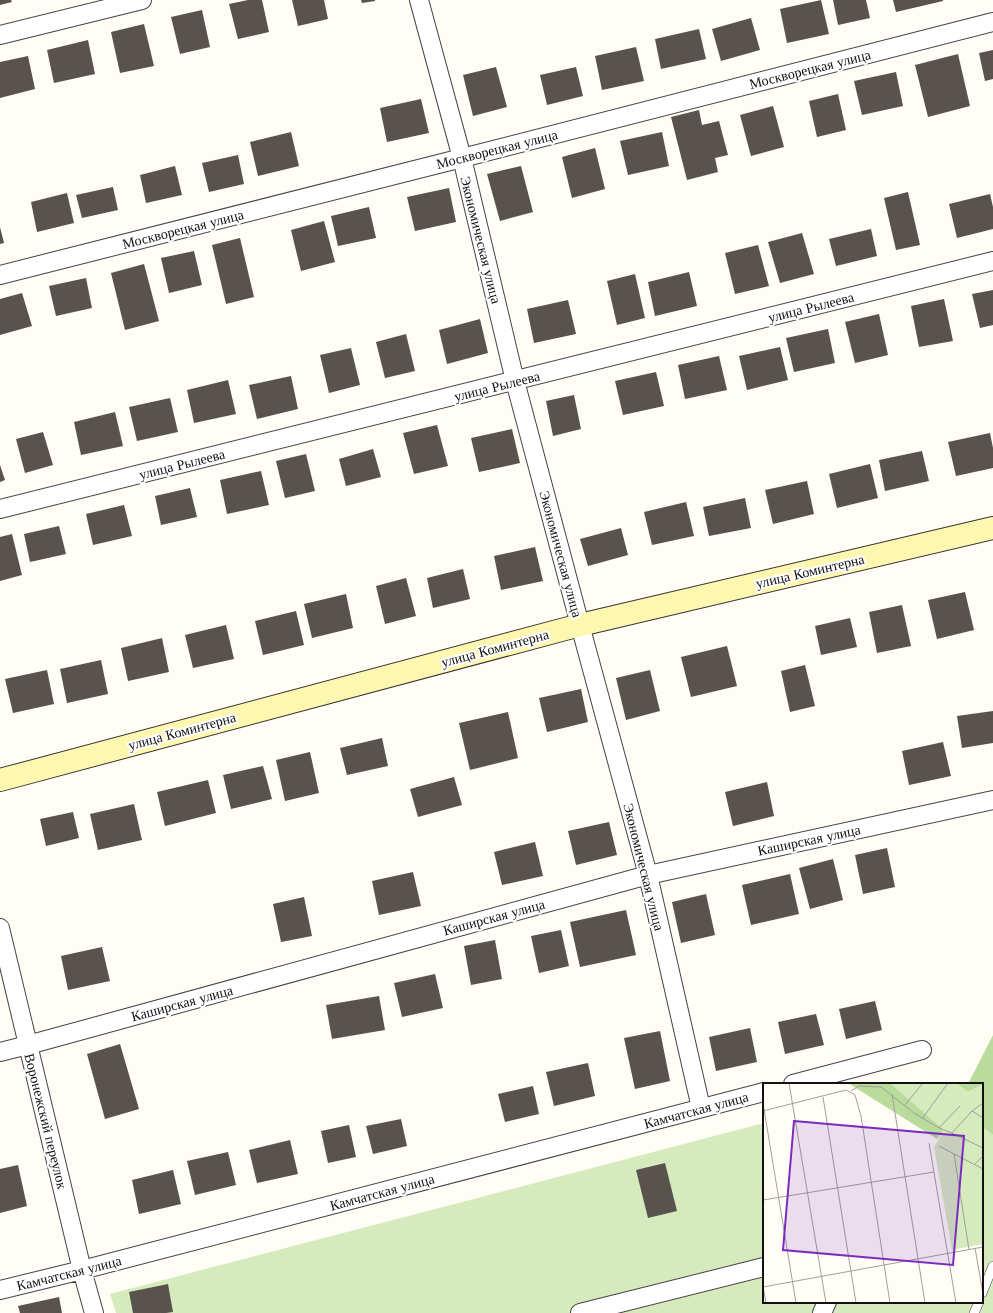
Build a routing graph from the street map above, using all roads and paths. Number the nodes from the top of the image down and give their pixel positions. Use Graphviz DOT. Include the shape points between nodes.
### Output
graph roads {
  1 [pos="142,0"];
  2 [pos="419,0"];
  3 [pos="993,22"];
  4 [pos="0,35"];
  5 [pos="462,158"];
  6 [pos="993,262"];
  7 [pos="0,275"];
  8 [pos="515,381"];
  9 [pos="0,509"];
  10 [pos="993,528"];
  11 [pos="580,625"];
  12 [pos="0,780"];
  13 [pos="993,800"];
  14 [pos="648,875"];
  15 [pos="0,928"];
  16 [pos="28,1045"];
  17 [pos="922,1050"];
  18 [pos="0,1052"];
  19 [pos="797,1083"];
  20 [pos="763,1092"];
  21 [pos="701,1108"];
  22 [pos="993,1266"];
  23 [pos="763,1267"];
  24 [pos="82,1270"];
  25 [pos="0,1290"];
  26 [pos="983,1291"];
  27 [pos="827,1303"];
  28 [pos="979,1303"];
  29 [pos="94,1313"];
  30 [pos="580,1313"];
  31 [pos="822,1313"];
  32 [pos="974,1313"];
  1 -- 4 [label="street"];
  2 -- 5 [label="street, Экономическая улица"];
  3 -- 5 [label="street, Москворецкая улица"];
  5 -- 7 [label="street, Москворецкая улица"];
  5 -- 8 [label="street, Экономическая улица"];
  6 -- 8 [label="street, улица Рылеева"];
  8 -- 9 [label="street, улица Рылеева"];
  8 -- 11 [label="street, Экономическая улица"];
  10 -- 11 [label="street, улица Коминтерна"];
  11 -- 12 [label="street, улица Коминтерна"];
  11 -- 14 [label="street, Экономическая улица"];
  13 -- 14 [label="street, Каширская улица"];
  14 -- 16 [label="street, Каширская улица"];
  14 -- 21 [label="street, Экономическая улица"];
  15 -- 16 [label="street, Воронежский переулок"];
  16 -- 18 [label="street, Каширская улица"];
  16 -- 24 [label="street, Воронежский переулок"];
  17 -- 19 [label="street"];
  20 -- 21 [label="street, Камчатская улица"];
  21 -- 24 [label="street, Камчатская улица"];
  22 -- 26 [label="lane"];
  23 -- 30 [label="street"];
  24 -- 25 [label="street, Камчатская улица"];
  24 -- 29 [label="street, Воронежский переулок"];
  27 -- 31 [label="street"];
  28 -- 32 [label="lane"];
}
